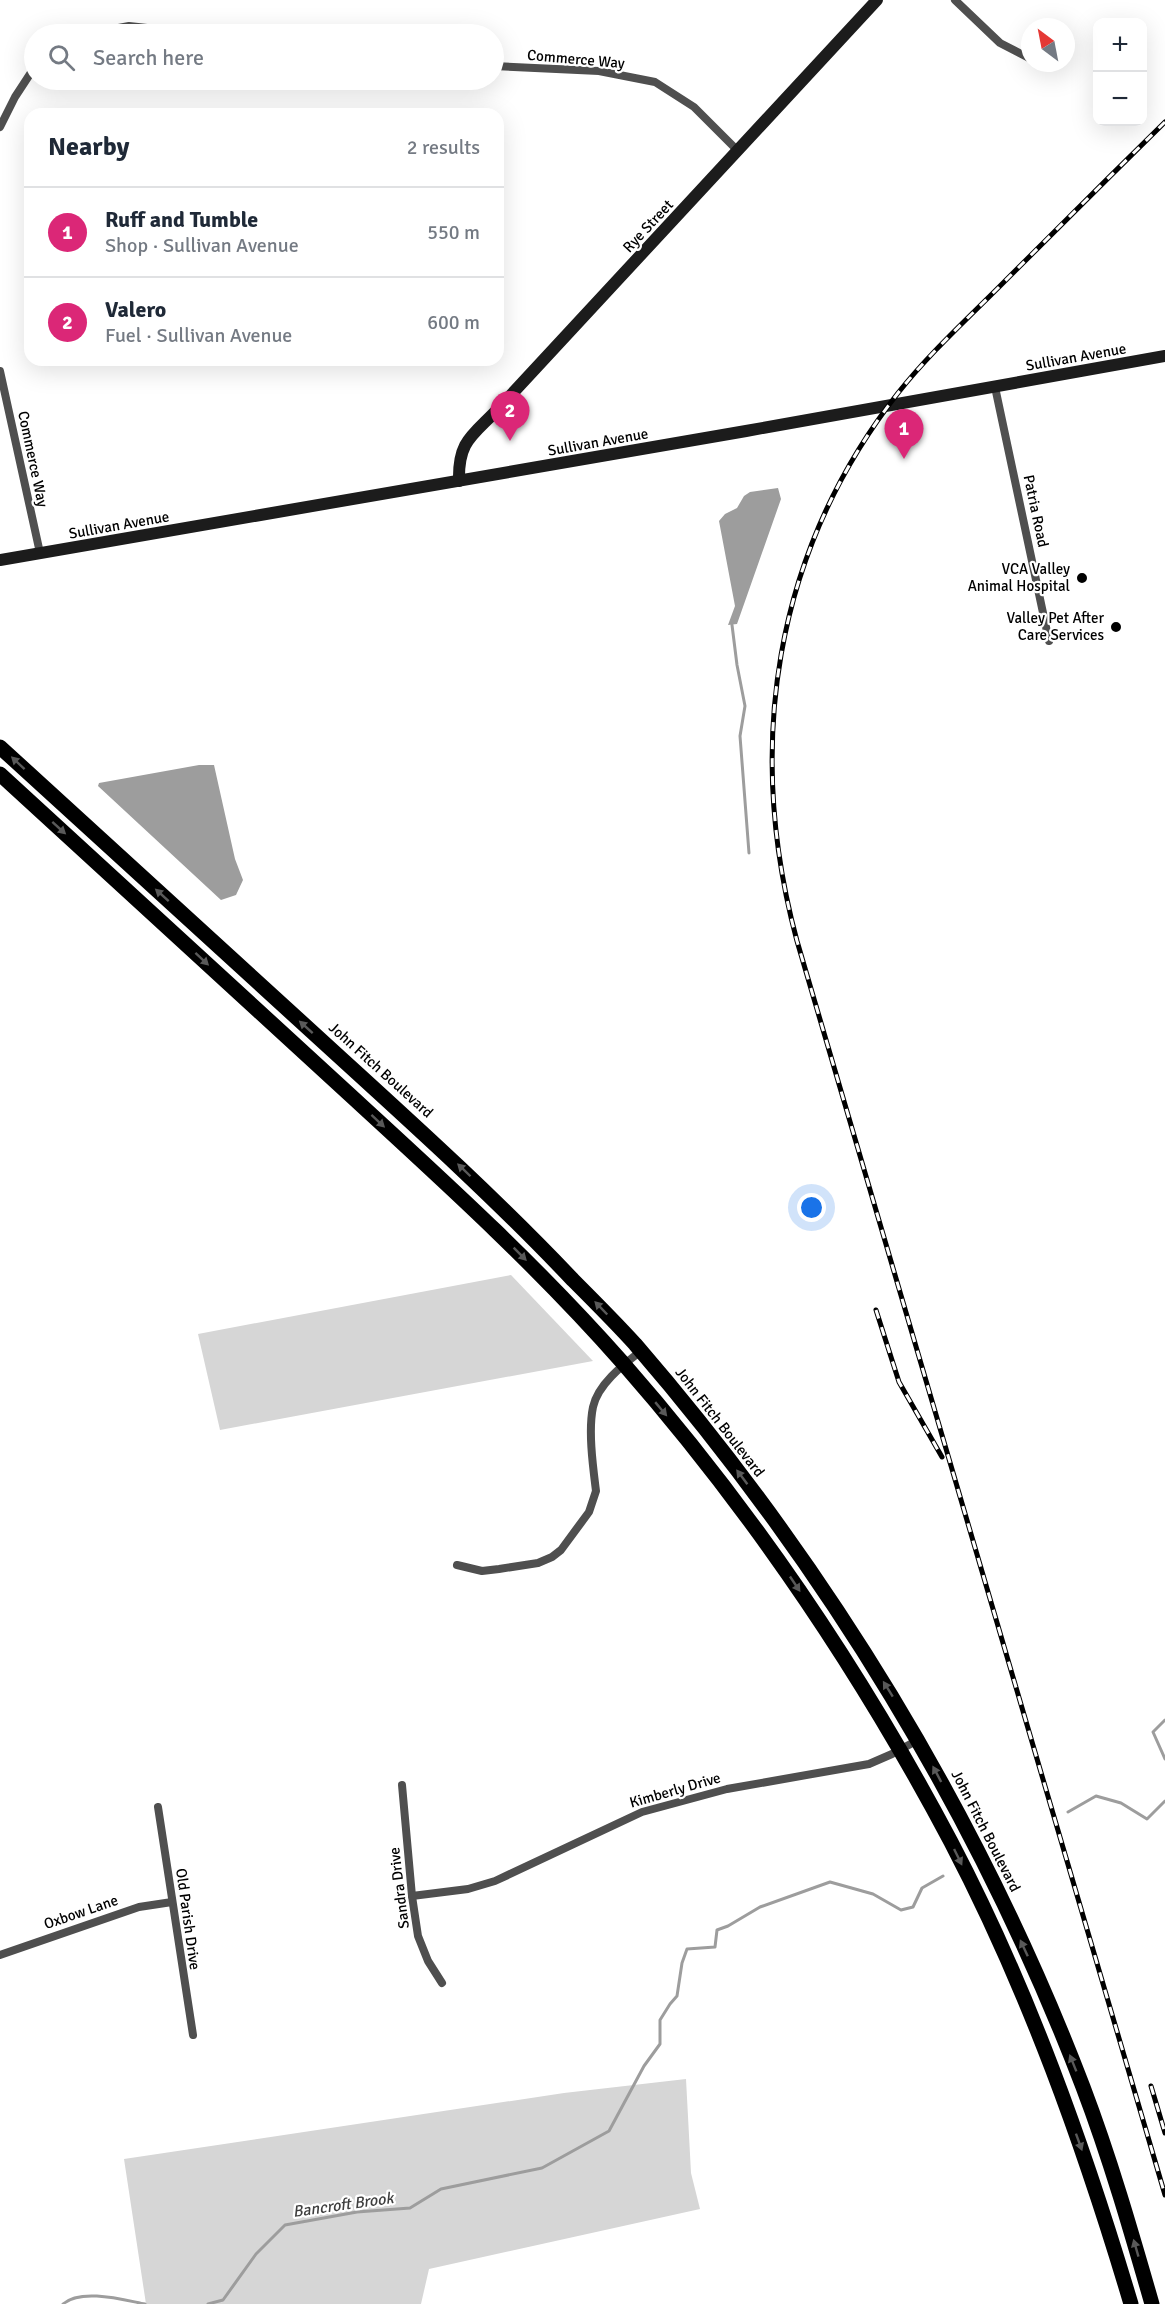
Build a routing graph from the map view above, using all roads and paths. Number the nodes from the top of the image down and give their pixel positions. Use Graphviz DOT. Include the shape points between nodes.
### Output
graph roads {
  1 [pos="876,0"];
  2 [pos="955,0"];
  3 [pos="1021,54"];
  4 [pos="504,66"];
  5 [pos="24,83"];
  6 [pos="0,127"];
  7 [pos="738,151"];
  8 [pos="1165,356"];
  9 [pos="0,371"];
  10 [pos="996,387"];
  11 [pos="459,480"];
  12 [pos="40,553"];
  13 [pos="0,560"];
  14 [pos="1049,641"];
  15 [pos="0,747"];
  16 [pos="0,774"];
  17 [pos="350,1066"];
  18 [pos="335,1081"];
  19 [pos="641,1351"];
  20 [pos="624,1364"];
  21 [pos="777,1524"];
  22 [pos="761,1536"];
  23 [pos="457,1565"];
  24 [pos="852,1632"];
  25 [pos="835,1643"];
  26 [pos="918,1739"];
  27 [pos="900,1750"];
  28 [pos="402,1785"];
  29 [pos="158,1807"];
  30 [pos="412,1896"];
  31 [pos="172,1902"];
  32 [pos="0,1955"];
  33 [pos="442,1983"];
  34 [pos="1048,2002"];
  35 [pos="1027,2009"];
  36 [pos="193,2035"];
  37 [pos="1131,2304"];
  38 [pos="1152,2304"];
  1 -- 7 [label="main road, Rye Street"];
  2 -- 3 [label="street" via="1000,43"];
  4 -- 7 [label="street, Commerce Way" via="599,71 655,82 694,107"];
  5 -- 6 [label="street"];
  7 -- 11 [label="main road, Rye Street" via="471,436 458,462"];
  8 -- 10 [label="main road, Sullivan Avenue"];
  9 -- 12 [label="street, Commerce Way"];
  10 -- 11 [label="main road, Sullivan Avenue"];
  10 -- 14 [label="street, Patria Road"];
  11 -- 12 [label="main road, Sullivan Avenue"];
  12 -- 13 [label="main road, Sullivan Avenue"];
  17 -- 15 [label="highway, John Fitch Boulevard, one-way"];
  16 -- 18 [label="highway, one-way"];
  17 -- 18 [label="highway"];
  19 -- 17 [label="highway, John Fitch Boulevard, one-way" via="460,1166"];
  18 -- 20 [label="highway, one-way" via="489,1222"];
  19 -- 20 [label="street"];
  21 -- 19 [label="highway, John Fitch Boulevard, one-way"];
  20 -- 22 [label="highway, one-way"];
  20 -- 23 [label="street" via="593,1406 594,1501 561,1550 538,1563 519,1567 482,1570"];
  21 -- 22 [label="highway"];
  21 -- 24 [label="highway, John Fitch Boulevard"];
  22 -- 25 [label="highway, one-way"];
  24 -- 25 [label="highway"];
  26 -- 24 [label="highway, John Fitch Boulevard, one-way"];
  25 -- 27 [label="highway"];
  26 -- 27 [label="street, Kimberly Drive"];
  34 -- 26 [label="highway, John Fitch Boulevard, one-way" via="976,1848"];
  27 -- 30 [label="street, Kimberly Drive" via="864,1765 673,1802 642,1812 495,1881 468,1889"];
  27 -- 35 [label="highway, one-way" via="957,1854"];
  28 -- 30 [label="street, Sandra Drive"];
  29 -- 31 [label="street, Old Parish Drive"];
  30 -- 33 [label="street, Sandra Drive" via="418,1936"];
  31 -- 32 [label="street, Oxbow Lane" via="139,1907"];
  31 -- 36 [label="street, Old Parish Drive"];
  34 -- 35 [label="highway"];
  38 -- 34 [label="highway, John Fitch Boulevard, one-way" via="1107,2157"];
  35 -- 37 [label="highway, one-way" via="1099,2198"];
}
